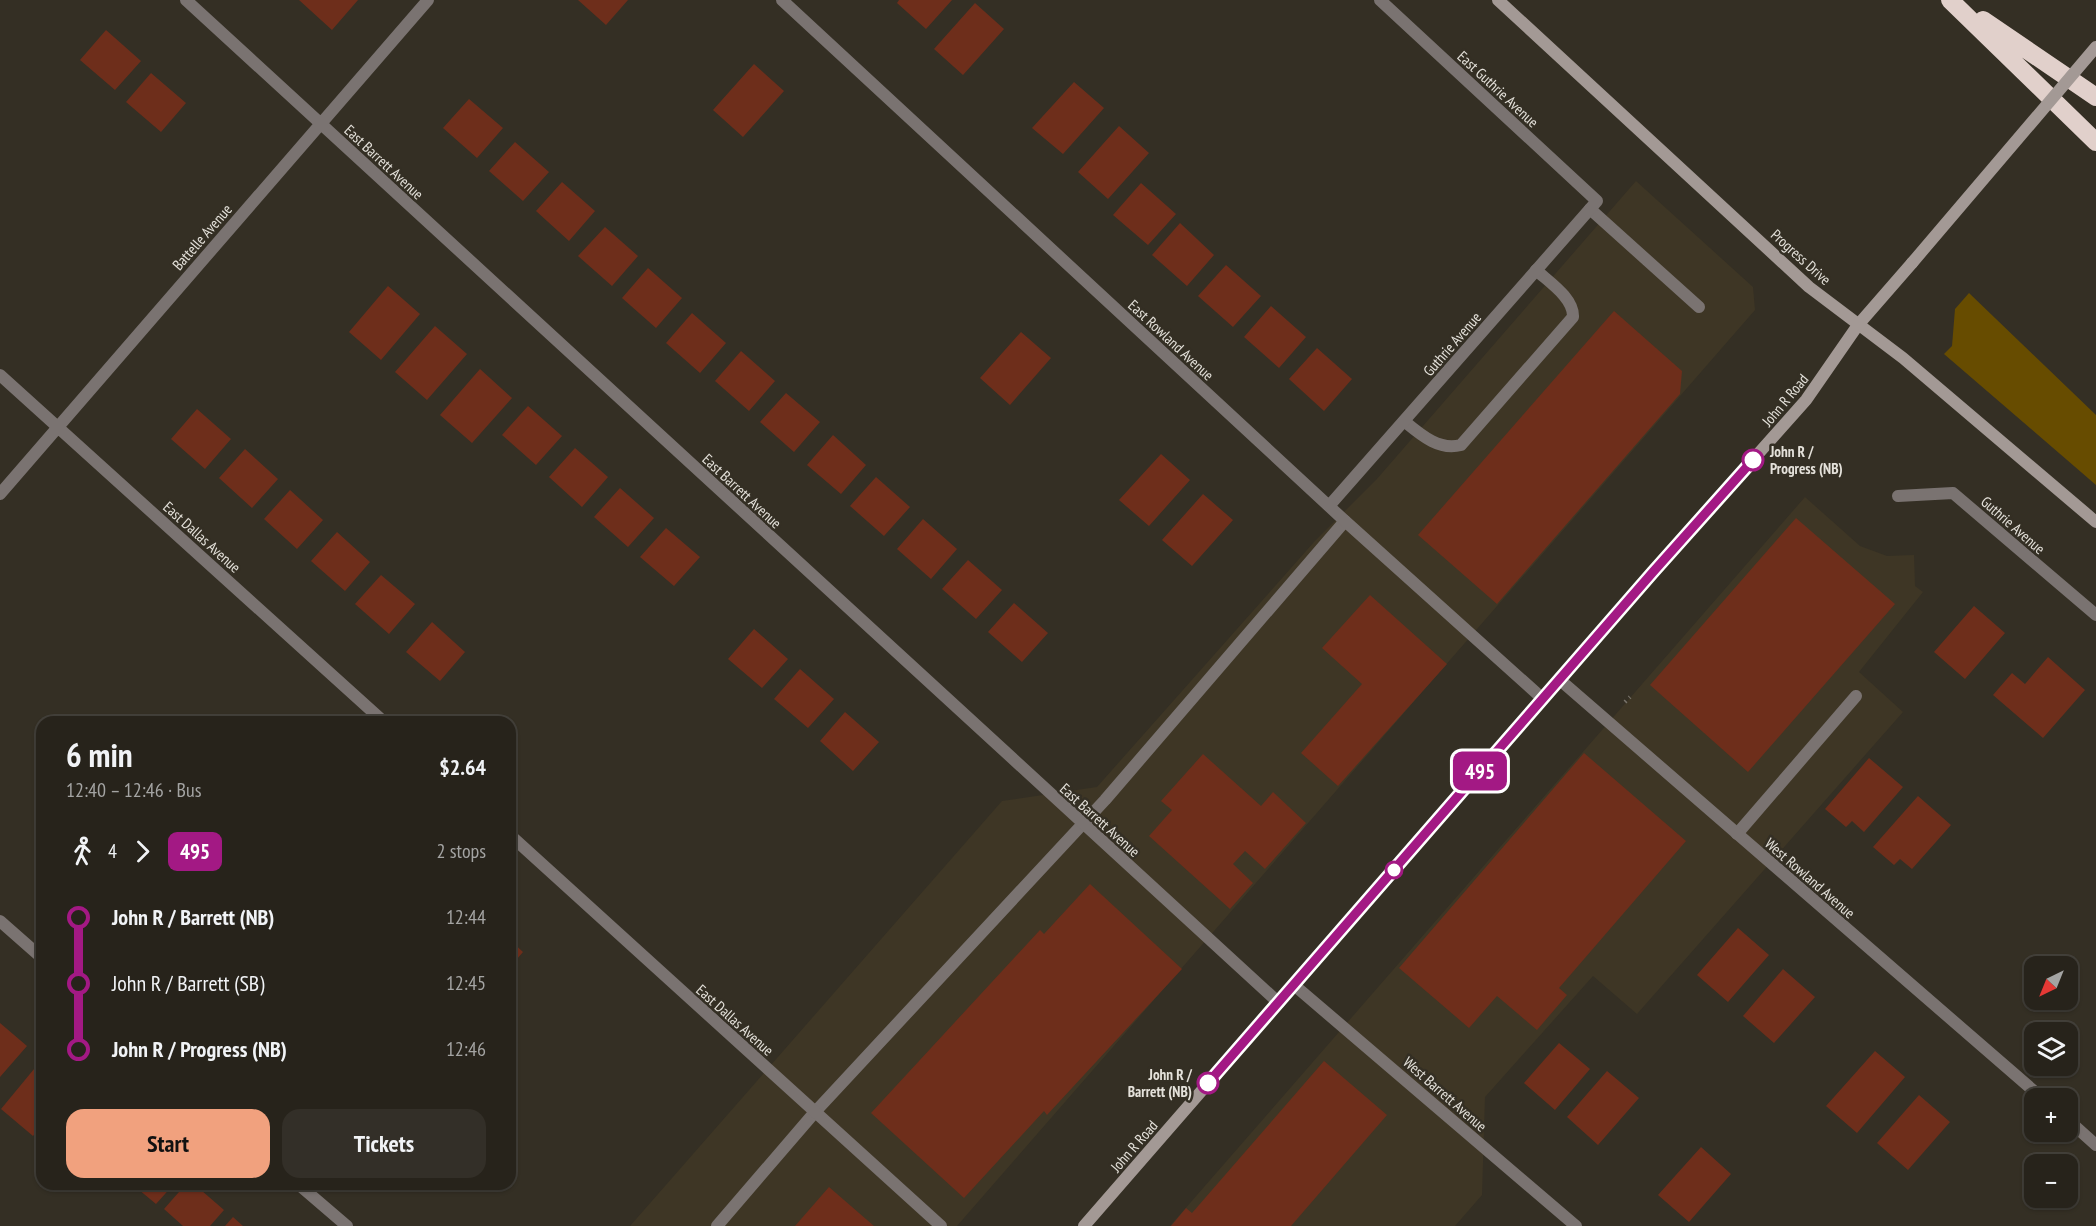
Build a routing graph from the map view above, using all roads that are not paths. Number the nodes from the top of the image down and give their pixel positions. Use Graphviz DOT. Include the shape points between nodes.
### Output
graph roads {
  1 [pos="186,0"];
  2 [pos="428,0"];
  3 [pos="782,0"];
  4 [pos="1380,0"];
  5 [pos="1498,0"];
  6 [pos="1951,0"];
  7 [pos="1510,6"];
  8 [pos="2096,47"];
  9 [pos="2096,97"];
  10 [pos="320,123"];
  11 [pos="2096,142"];
  12 [pos="1593,205"];
  13 [pos="1536,270"];
  14 [pos="1699,307"];
  15 [pos="1858,325"];
  16 [pos="0,375"];
  17 [pos="1404,421"];
  18 [pos="58,427"];
  19 [pos="0,494"];
  20 [pos="1898,496"];
  21 [pos="1329,506"];
  22 [pos="1346,521"];
  23 [pos="2096,522"];
  24 [pos="2096,615"];
  25 [pos="1560,680"];
  26 [pos="1856,696"];
  27 [pos="1543,699"];
  28 [pos="377,716"];
  29 [pos="1082,825"];
  30 [pos="1737,834"];
  31 [pos="516,840"];
  32 [pos="0,921"];
  33 [pos="36,953"];
  34 [pos="1294,985"];
  35 [pos="1279,1003"];
  36 [pos="2030,1088"];
  37 [pos="815,1112"];
  38 [pos="2078,1128"];
  39 [pos="2096,1144"];
  40 [pos="305,1190"];
  41 [pos="347,1226"];
  42 [pos="717,1226"];
  43 [pos="941,1226"];
  44 [pos="1084,1226"];
  45 [pos="1576,1226"];
  1 -- 10 [label="street, East Barrett Avenue"];
  2 -- 10 [label="street, Battelle Avenue"];
  3 -- 21 [label="street, East Rowland Avenue"];
  4 -- 12 [label="street, East Guthrie Avenue"];
  5 -- 7 [label="main road, Progress Drive"];
  6 -- 9 [label="highway"];
  6 -- 11 [label="highway"];
  7 -- 15 [label="main road, Progress Drive" via="1809,287"];
  8 -- 15 [label="main road, John R Road, bridge"];
  10 -- 18 [label="street, Battelle Avenue"];
  10 -- 29 [label="street, East Barrett Avenue"];
  12 -- 13 [label="street, Guthrie Avenue"];
  12 -- 14 [label="street, East Guthrie Avenue"];
  13 -- 17 [label="street, Guthrie Avenue"];
  13 -- 17 [label="street" via="1568,300 1574,308 1573,317 1461,445 1452,448 1428,440"];
  15 -- 23 [label="main road, Progress Drive" via="1904,358"];
  15 -- 25 [label="main road, John R Road" via="1810,395"];
  16 -- 18 [label="street, East Dallas Avenue"];
  17 -- 21 [label="street, Guthrie Avenue"];
  18 -- 19 [label="street, Battelle Avenue"];
  18 -- 28 [label="street, East Dallas Avenue"];
  20 -- 24 [label="street, Guthrie Avenue" via="1953,493"];
  21 -- 22 [label="street, East Rowland Avenue"];
  22 -- 27 [label="street, East Rowland Avenue"];
  22 -- 29 [label="street"];
  25 -- 27 [label="main road, John R Road"];
  25 -- 30 [label="street, West Rowland Avenue"];
  26 -- 30 [label="street"];
  27 -- 34 [label="main road, John R Road"];
  29 -- 35 [label="street, East Barrett Avenue"];
  29 -- 37 [label="street"];
  30 -- 36 [label="street, West Rowland Avenue"];
  31 -- 37 [label="street, East Dallas Avenue"];
  32 -- 33 [label="street"];
  34 -- 35 [label="main road, John R Road"];
  34 -- 45 [label="street, West Barrett Avenue"];
  35 -- 44 [label="main road, John R Road"];
  37 -- 42 [label="street"];
  37 -- 43 [label="street, East Dallas Avenue"];
  38 -- 39 [label="street"];
  40 -- 41 [label="street"];
}
